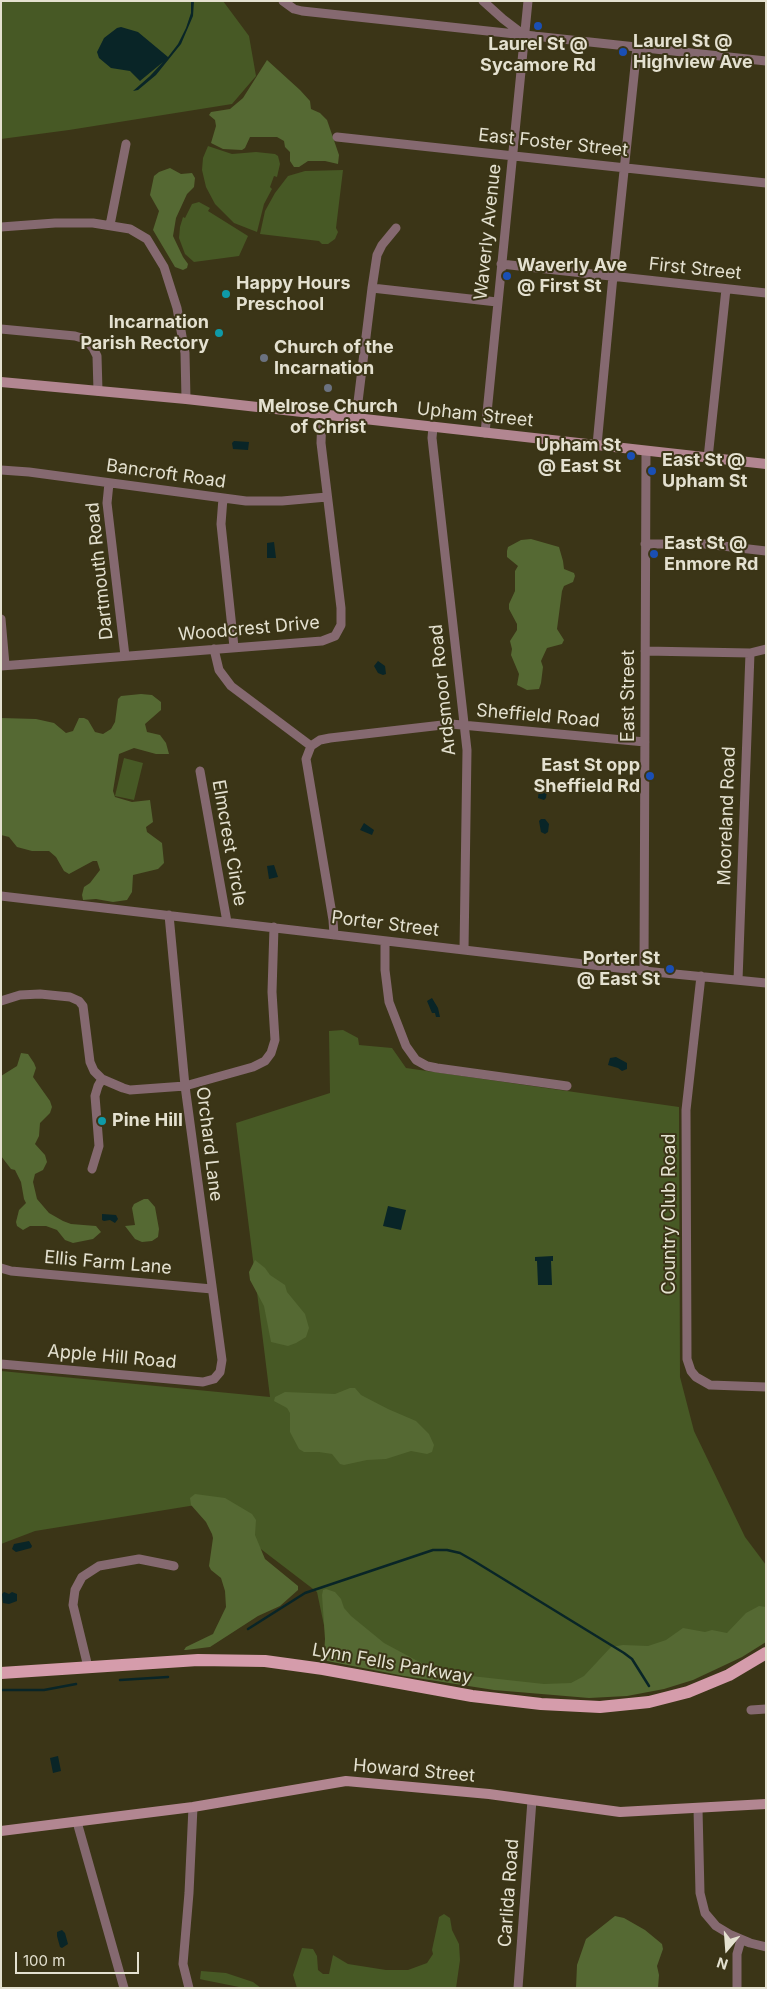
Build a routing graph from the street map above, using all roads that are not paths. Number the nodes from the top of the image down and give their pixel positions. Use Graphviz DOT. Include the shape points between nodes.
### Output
graph roads {
  1 [pos="283,1"];
  2 [pos="484,1"];
  3 [pos="528,1"];
  4 [pos="525,35"];
  5 [pos="637,47"];
  6 [pos="766,61"];
  7 [pos="337,137"];
  8 [pos="126,144"];
  9 [pos="512,155"];
  10 [pos="624,167"];
  11 [pos="766,183"];
  12 [pos="110,225"];
  13 [pos="1,228"];
  14 [pos="396,228"];
  15 [pos="501,264"];
  16 [pos="613,276"];
  17 [pos="372,288"];
  18 [pos="726,289"];
  19 [pos="766,293"];
  20 [pos="497,302"];
  21 [pos="1,329"];
  22 [pos="1,382"];
  23 [pos="98,391"];
  24 [pos="186,399"];
  25 [pos="322,414"];
  26 [pos="356,418"];
  27 [pos="433,427"];
  28 [pos="484,433"];
  29 [pos="597,445"];
  30 [pos="646,451"];
  31 [pos="708,458"];
  32 [pos="766,464"];
  33 [pos="1,470"];
  34 [pos="109,483"];
  35 [pos="327,497"];
  36 [pos="223,498"];
  37 [pos="645,544"];
  38 [pos="766,551"];
  39 [pos="1,619"];
  40 [pos="234,647"];
  41 [pos="214,649"];
  42 [pos="766,649"];
  43 [pos="645,651"];
  44 [pos="750,653"];
  45 [pos="125,656"];
  46 [pos="3,666"];
  47 [pos="464,725"];
  48 [pos="645,742"];
  49 [pos="311,746"];
  50 [pos="200,771"];
  51 [pos="1,896"];
  52 [pos="170,915"];
  53 [pos="227,922"];
  54 [pos="274,928"];
  55 [pos="334,934"];
  56 [pos="385,941"];
  57 [pos="464,950"];
  58 [pos="644,971"];
  59 [pos="701,976"];
  60 [pos="738,980"];
  61 [pos="766,982"];
  62 [pos="1,1001"];
  63 [pos="102,1079"];
  64 [pos="185,1086"];
  65 [pos="566,1086"];
  66 [pos="92,1169"];
  67 [pos="1,1268"];
  68 [pos="212,1289"];
  69 [pos="1,1364"];
  70 [pos="218,1375"];
  71 [pos="766,1387"];
  72 [pos="174,1566"];
  73 [pos="766,1653"];
  74 [pos="88,1667"];
  75 [pos="1,1673"];
  76 [pos="766,1709"];
  77 [pos="751,1710"];
  78 [pos="532,1800"];
  79 [pos="766,1804"];
  80 [pos="193,1807"];
  81 [pos="698,1809"];
  82 [pos="76,1822"];
  83 [pos="1,1831"];
  84 [pos="741,1940"];
  85 [pos="766,1947"];
  86 [pos="124,1988"];
  87 [pos="189,1988"];
  88 [pos="518,1988"];
  89 [pos="738,1988"];
  1 -- 4 [label="street" via="302,12"];
  2 -- 4 [label="street"];
  3 -- 4 [label="street, Waverly Avenue"];
  4 -- 5 [label="street"];
  4 -- 9 [label="street, Waverly Avenue"];
  5 -- 6 [label="street"];
  5 -- 10 [label="street"];
  7 -- 9 [label="street, East Foster Street"];
  8 -- 12 [label="street"];
  9 -- 10 [label="street, East Foster Street"];
  9 -- 15 [label="street, Waverly Avenue"];
  10 -- 11 [label="street, East Foster Street"];
  10 -- 16 [label="street"];
  12 -- 13 [label="street" via="66,222"];
  12 -- 24 [label="street" via="130,229 145,238 154,247 164,267 184,343"];
  14 -- 17 [label="street" via="377,255"];
  15 -- 16 [label="street, First Street"];
  15 -- 20 [label="street, Waverly Avenue"];
  16 -- 18 [label="street, First Street"];
  16 -- 29 [label="street"];
  17 -- 20 [label="street"];
  17 -- 26 [label="street"];
  18 -- 19 [label="street, First Street"];
  18 -- 31 [label="street"];
  20 -- 28 [label="street, Waverly Avenue"];
  21 -- 23 [label="street" via="85,339 97,356"];
  22 -- 23 [label="main road, Upham Street"];
  23 -- 24 [label="main road, Upham Street"];
  24 -- 25 [label="main road, Upham Street"];
  25 -- 26 [label="main road, Upham Street"];
  25 -- 35 [label="street, Woodcrest Drive" via="321,443"];
  26 -- 27 [label="main road, Upham Street"];
  27 -- 28 [label="main road, Upham Street"];
  27 -- 47 [label="street, Ardsmoor Road"];
  28 -- 29 [label="main road, Upham Street"];
  29 -- 30 [label="main road, Upham Street"];
  30 -- 31 [label="main road, Upham Street"];
  30 -- 37 [label="street, East Street"];
  31 -- 32 [label="main road, Upham Street"];
  33 -- 34 [label="street, Bancroft Road"];
  34 -- 36 [label="street, Bancroft Road"];
  34 -- 45 [label="street, Dartmouth Road" via="108,503"];
  35 -- 36 [label="street, Bancroft Road" via="273,502"];
  35 -- 40 [label="street, Woodcrest Drive" via="342,608 337,634 322,641"];
  36 -- 40 [label="street" via="221,524"];
  37 -- 38 [label="street" via="705,544"];
  37 -- 43 [label="street, East Street"];
  39 -- 46 [label="street"];
  40 -- 41 [label="street, Woodcrest Drive"];
  41 -- 45 [label="street, Woodcrest Drive"];
  41 -- 49 [label="street" via="219,670 231,686"];
  42 -- 44 [label="street"];
  43 -- 44 [label="street"];
  43 -- 48 [label="street, East Street"];
  44 -- 60 [label="street, Mooreland Road"];
  45 -- 46 [label="street, Woodcrest Drive"];
  47 -- 48 [label="street, Sheffield Road"];
  47 -- 49 [label="street, Sheffield Road" via="330,738"];
  47 -- 57 [label="street, Ardsmoor Road" via="467,760"];
  48 -- 58 [label="street, East Street"];
  49 -- 55 [label="street" via="306,759"];
  50 -- 53 [label="street, Elmcrest Circle"];
  51 -- 52 [label="street, Porter Street"];
  52 -- 53 [label="street, Porter Street"];
  52 -- 64 [label="street, Orchard Lane"];
  53 -- 54 [label="street, Porter Street"];
  54 -- 55 [label="street, Porter Street"];
  54 -- 64 [label="street" via="272,992 275,1040 271,1053 256,1066"];
  55 -- 56 [label="street, Porter Street"];
  56 -- 57 [label="street, Porter Street"];
  56 -- 65 [label="street" via="390,1007 406,1046 419,1062 437,1068"];
  57 -- 58 [label="street, Porter Street"];
  58 -- 59 [label="street, Porter Street"];
  59 -- 60 [label="street, Porter Street"];
  59 -- 71 [label="street, Country Club Road" via="686,1110 687,1359 693,1374 710,1385"];
  60 -- 61 [label="street, Porter Street"];
  62 -- 63 [label="street" via="33,994 70,997 79,1001 85,1013 91,1065"];
  63 -- 64 [label="street" via="130,1090"];
  63 -- 66 [label="street" via="95,1096 99,1146"];
  64 -- 68 [label="street, Orchard Lane"];
  67 -- 68 [label="street, Ellis Farm Lane"];
  68 -- 70 [label="street, Orchard Lane" via="222,1360"];
  69 -- 70 [label="street, Apple Hill Road" via="203,1382"];
  72 -- 74 [label="street" via="139,1559 99,1566 82,1577 75,1590 73,1605"];
  73 -- 74 [label="main road, Lynn Fells Parkway" via="738,1671 688,1692 643,1704 600,1707 472,1696 265,1661 198,1660"];
  74 -- 75 [label="main road, Lynn Fells Parkway"];
  76 -- 77 [label="street"];
  78 -- 80 [label="main road, Howard Street" via="346,1781"];
  78 -- 81 [label="main road, Howard Street" via="620,1812"];
  78 -- 88 [label="street, Carlida Road"];
  79 -- 81 [label="main road, Howard Street"];
  80 -- 82 [label="main road, Howard Street"];
  80 -- 87 [label="street" via="183,1962"];
  81 -- 84 [label="street" via="702,1905 716,1926"];
  82 -- 83 [label="main road, Howard Street"];
  82 -- 86 [label="street"];
  84 -- 85 [label="street"];
  84 -- 89 [label="street"];
}
